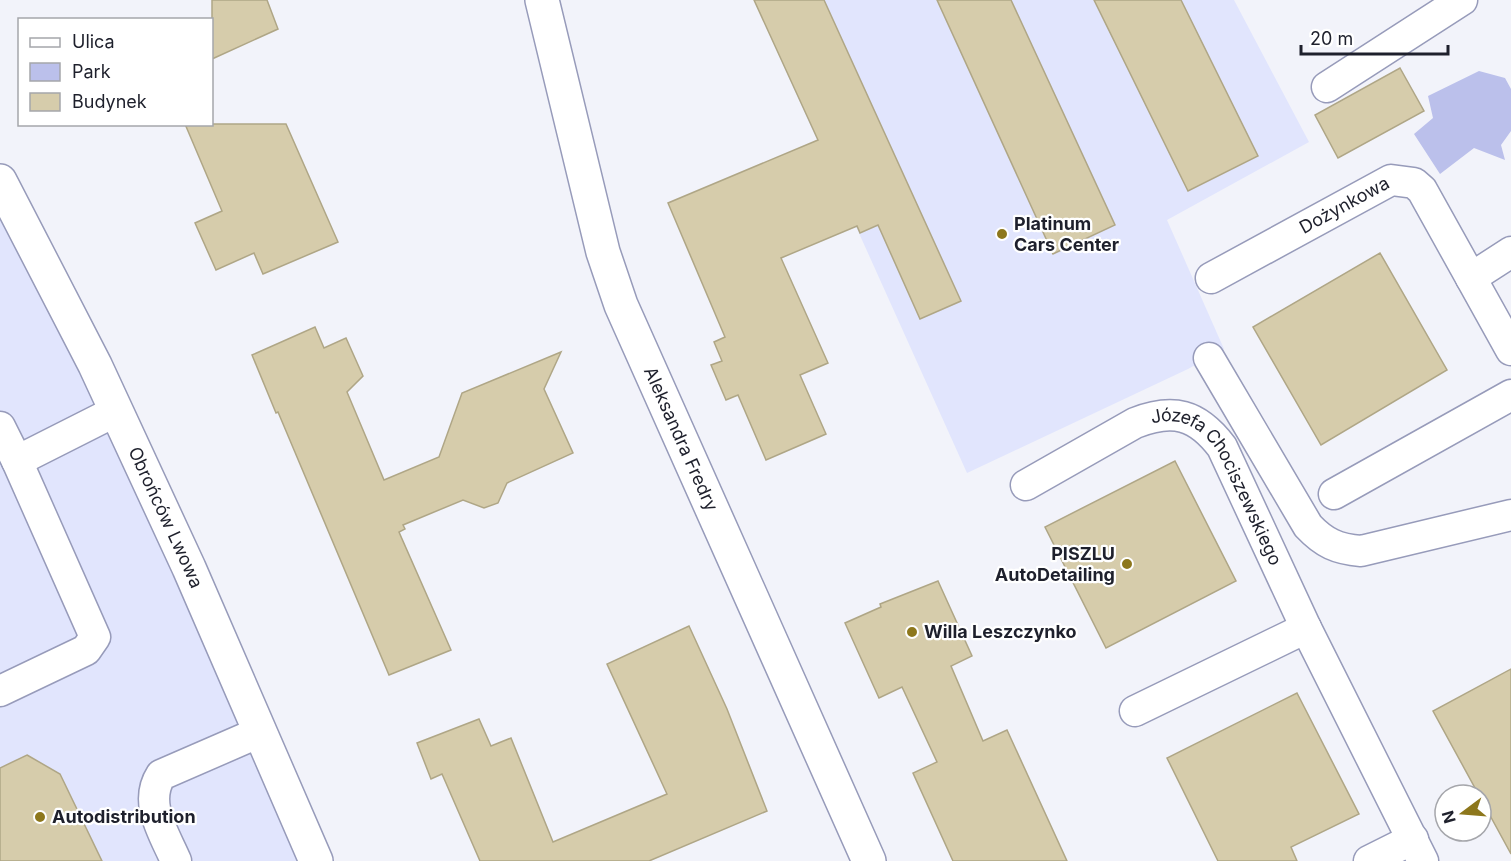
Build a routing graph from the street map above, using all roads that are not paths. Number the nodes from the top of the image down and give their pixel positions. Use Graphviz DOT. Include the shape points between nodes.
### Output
graph roads {
  1 [pos="542,0"];
  2 [pos="1462,0"];
  3 [pos="1327,87"];
  4 [pos="0,181"];
  5 [pos="1511,252"];
  6 [pos="1211,278"];
  7 [pos="1472,278"];
  8 [pos="1511,350"];
  9 [pos="1209,358"];
  10 [pos="1511,395"];
  11 [pos="116,411"];
  12 [pos="0,427"];
  13 [pos="17,461"];
  14 [pos="1026,485"];
  15 [pos="1334,494"];
  16 [pos="1511,515"];
  17 [pos="1306,628"];
  18 [pos="2,687"];
  19 [pos="1135,711"];
  20 [pos="260,732"];
  21 [pos="1418,850"];
  22 [pos="176,861"];
  23 [pos="316,861"];
  24 [pos="869,861"];
  25 [pos="1369,861"];
  1 -- 24 [label="street, Aleksandra Fredry" via="600,242 621,305"];
  2 -- 3 [label="lane"];
  4 -- 11 [label="street, Obrońców Lwowa"];
  5 -- 7 [label="lane"];
  6 -- 7 [label="lane, Dożynkowa" via="1391,180 1414,183 1422,190"];
  7 -- 8 [label="lane, Dożynkowa"];
  9 -- 16 [label="lane" via="1308,526 1322,541 1341,549 1361,551"];
  10 -- 15 [label="lane"];
  11 -- 13 [label="lane"];
  11 -- 20 [label="street, Obrońców Lwowa"];
  12 -- 13 [label="lane"];
  13 -- 18 [label="lane" via="96,637 86,650"];
  14 -- 17 [label="lane, Józefa Chociszewskiego" via="1135,423 1173,414 1192,419 1209,430 1222,447"];
  17 -- 19 [label="lane"];
  17 -- 21 [label="lane, Józefa Chociszewskiego"];
  20 -- 22 [label="lane" via="161,775 152,798"];
  20 -- 23 [label="street, Obrońców Lwowa"];
  21 -- 25 [label="lane, Józefa Chociszewskiego"];
}
